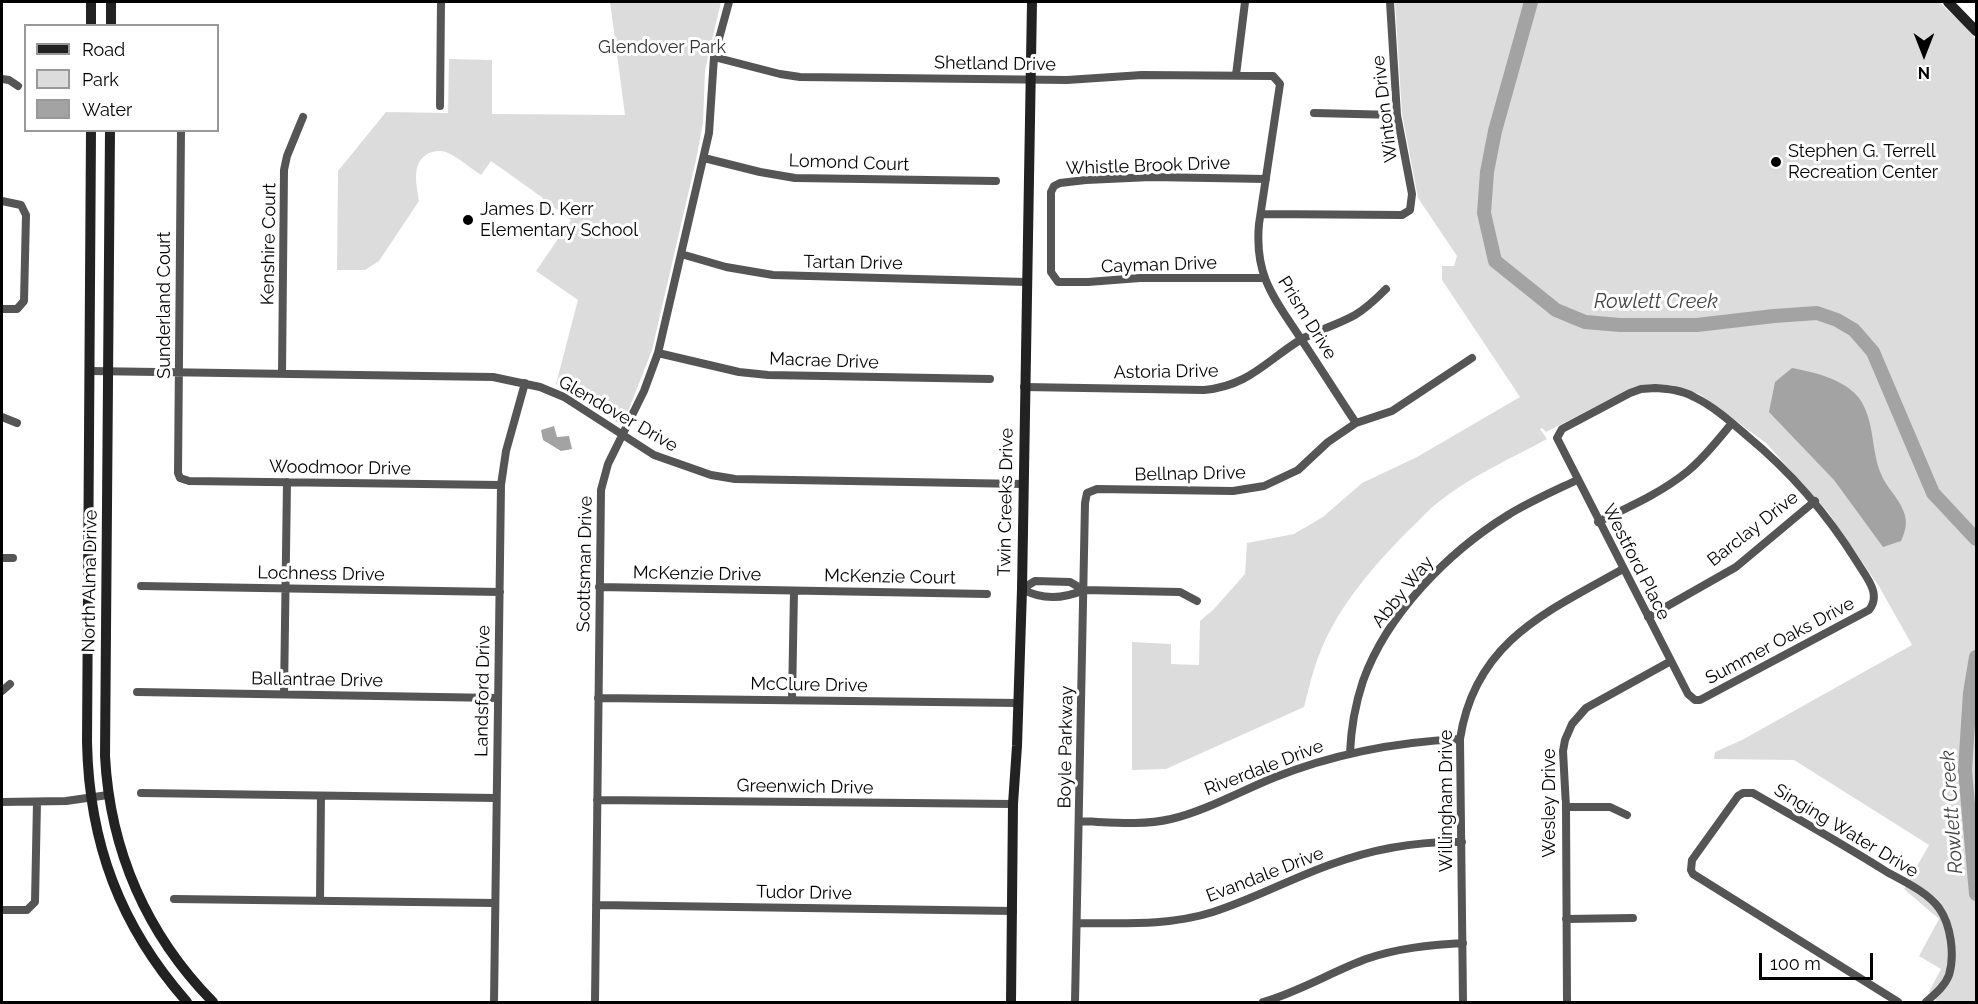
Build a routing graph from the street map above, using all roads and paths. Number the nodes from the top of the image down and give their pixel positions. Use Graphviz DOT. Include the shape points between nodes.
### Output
graph roads {
  1 [pos="91,2"];
  2 [pos="111,2"];
  3 [pos="441,2"];
  4 [pos="729,2"];
  5 [pos="1032,2"];
  6 [pos="1245,2"];
  7 [pos="1390,2"];
  8 [pos="1948,2"];
  9 [pos="91,20"];
  10 [pos="111,20"];
  11 [pos="1977,31"];
  12 [pos="714,57"];
  13 [pos="1236,75"];
  14 [pos="1276,78"];
  15 [pos="2,79"];
  16 [pos="1030,80"];
  17 [pos="18,86"];
  18 [pos="440,106"];
  19 [pos="1314,113"];
  20 [pos="1396,115"];
  21 [pos="303,117"];
  22 [pos="91,132"];
  23 [pos="110,132"];
  24 [pos="181,132"];
  25 [pos="704,158"];
  26 [pos="1266,179"];
  27 [pos="996,181"];
  28 [pos="2,201"];
  29 [pos="1262,214"];
  30 [pos="681,254"];
  31 [pos="1264,278"];
  32 [pos="1055,279"];
  33 [pos="1026,282"];
  34 [pos="1386,289"];
  35 [pos="2,309"];
  36 [pos="1302,339"];
  37 [pos="658,353"];
  38 [pos="1472,358"];
  39 [pos="90,371"];
  40 [pos="109,371"];
  41 [pos="179,372"];
  42 [pos="282,374"];
  43 [pos="990,379"];
  44 [pos="525,383"];
  45 [pos="1024,387"];
  46 [pos="2,417"];
  47 [pos="17,423"];
  48 [pos="1356,423"];
  49 [pos="1732,423"];
  50 [pos="622,434"];
  51 [pos="180,478"];
  52 [pos="1577,480"];
  53 [pos="287,482"];
  54 [pos="1023,484"];
  55 [pos="501,485"];
  56 [pos="1087,493"];
  57 [pos="1815,501"];
  58 [pos="1598,522"];
  59 [pos="2,558"];
  60 [pos="13,558"];
  61 [pos="1623,569"];
  62 [pos="141,586"];
  63 [pos="599,587"];
  64 [pos="285,588"];
  65 [pos="1022,589"];
  66 [pos="1084,590"];
  67 [pos="794,591"];
  68 [pos="500,592"];
  69 [pos="987,594"];
  70 [pos="1197,601"];
  71 [pos="1648,617"];
  72 [pos="1671,661"];
  73 [pos="10,684"];
  74 [pos="2,691"];
  75 [pos="136,692"];
  76 [pos="284,694"];
  77 [pos="498,698"];
  78 [pos="598,698"];
  79 [pos="792,700"];
  80 [pos="1695,700"];
  81 [pos="1019,703"];
  82 [pos="1460,739"];
  83 [pos="1350,753"];
  84 [pos="141,793"];
  85 [pos="108,795"];
  86 [pos="321,796"];
  87 [pos="90,797"];
  88 [pos="496,798"];
  89 [pos="597,800"];
  90 [pos="2,802"];
  91 [pos="37,802"];
  92 [pos="1013,804"];
  93 [pos="1566,807"];
  94 [pos="1627,815"];
  95 [pos="1079,820"];
  96 [pos="1462,842"];
  97 [pos="174,900"];
  98 [pos="320,901"];
  99 [pos="495,903"];
  100 [pos="596,905"];
  101 [pos="2,910"];
  102 [pos="1013,911"];
  103 [pos="1633,918"];
  104 [pos="1566,919"];
  105 [pos="1077,923"];
  106 [pos="1463,943"];
  107 [pos="187,1002"];
  108 [pos="213,1002"];
  109 [pos="494,1002"];
  110 [pos="595,1002"];
  111 [pos="1011,1002"];
  112 [pos="1075,1002"];
  113 [pos="1263,1002"];
  114 [pos="1463,1002"];
  115 [pos="1567,1002"];
  116 [pos="1898,1002"];
  117 [pos="1926,1002"];
  1 -- 9 [label="main road"];
  2 -- 10 [label="main road"];
  3 -- 18 [label="street"];
  4 -- 12 [label="street, Scottsman Drive"];
  5 -- 16 [label="main road, Twin Creeks Drive"];
  6 -- 13 [label="street"];
  7 -- 20 [label="street, Winton Drive"];
  8 -- 11 [label="main road"];
  9 -- 10 [label="main road"];
  12 -- 16 [label="street, Shetland Drive" via="800,77"];
  12 -- 25 [label="street, Scottsman Drive" via="711,122"];
  13 -- 14 [label="street, Shetland Drive"];
  13 -- 16 [label="street, Shetland Drive"];
  14 -- 26 [label="street, Prism Drive" via="1280,84"];
  15 -- 17 [label="street"];
  16 -- 33 [label="main road, Twin Creeks Drive"];
  19 -- 20 [label="street"];
  20 -- 29 [label="street, Winton Drive" via="1412,194 1408,212"];
  21 -- 42 [label="street, Kenshire Court" via="284,170"];
  22 -- 39 [label="main road, North Alma Drive"];
  23 -- 40 [label="main road, North Alma Drive"];
  24 -- 41 [label="street, Sunderland Court"];
  25 -- 27 [label="street, Lomond Court" via="795,178"];
  25 -- 30 [label="street, Scottsman Drive"];
  26 -- 29 [label="street, Prism Drive"];
  26 -- 32 [label="street, Whistle Brook Drive" via="1151,177 1056,184 1051,192 1051,272"];
  28 -- 35 [label="street" via="18,203 26,211 24,301 14,310"];
  29 -- 31 [label="street, Prism Drive" via="1258,240"];
  30 -- 33 [label="street, Tartan Drive" via="772,275"];
  30 -- 37 [label="street, Scottsman Drive"];
  31 -- 32 [label="street, Cayman Drive" via="1140,278 1062,283"];
  31 -- 36 [label="street, Prism Drive"];
  33 -- 45 [label="main road, Twin Creeks Drive"];
  34 -- 36 [label="street, Astoria Drive" via="1353,316"];
  36 -- 45 [label="street, Astoria Drive" via="1251,376 1214,389"];
  36 -- 48 [label="street, Prism Drive"];
  37 -- 43 [label="street, Macrae Drive" via="768,375"];
  37 -- 50 [label="street, Scottsman Drive"];
  38 -- 48 [label="street, Bellnap Drive" via="1392,411"];
  39 -- 40 [label="street, Glendover Drive"];
  39 -- 87 [label="main road, North Alma Drive"];
  40 -- 41 [label="street, Glendover Drive"];
  40 -- 85 [label="main road, North Alma Drive" via="105,749"];
  41 -- 42 [label="street, Glendover Drive"];
  41 -- 51 [label="street, Sunderland Court"];
  42 -- 44 [label="street, Glendover Drive" via="466,375"];
  44 -- 50 [label="street, Glendover Drive" via="564,397"];
  44 -- 55 [label="street, Landsford Drive"];
  45 -- 54 [label="main road, Twin Creeks Drive"];
  46 -- 47 [label="street"];
  48 -- 56 [label="street, Bellnap Drive" via="1298,470 1264,486 1233,491 1097,489"];
  49 -- 52 [label="street, Westford Place" via="1690,395 1671,389 1630,393 1562,429 1558,435"];
  49 -- 57 [label="street" via="1775,459"];
  49 -- 58 [label="street" via="1688,471 1649,497"];
  50 -- 54 [label="street, Glendover Drive" via="676,464 735,479"];
  50 -- 63 [label="street, Scottsman Drive" via="601,490"];
  51 -- 53 [label="street, Woodmoor Drive"];
  52 -- 58 [label="street, Westford Place"];
  52 -- 83 [label="street, Abby Way" via="1509,514 1470,541 1427,580 1389,631 1368,669 1354,715"];
  53 -- 55 [label="street, Woodmoor Drive"];
  53 -- 64 [label="street"];
  54 -- 65 [label="main road, Twin Creeks Drive"];
  55 -- 68 [label="street, Landsford Drive"];
  56 -- 66 [label="street, Boyle Parkway"];
  57 -- 71 [label="street, Barclay Drive" via="1736,567"];
  57 -- 80 [label="street, Summer Oaks Drive" via="1875,592 1874,602 1869,610 1705,699"];
  58 -- 61 [label="street, Westford Place"];
  59 -- 60 [label="street"];
  61 -- 71 [label="street, Westford Place"];
  61 -- 82 [label="street, Willingham Drive" via="1554,607 1501,649 1476,684"];
  62 -- 64 [label="street, Lochness Drive"];
  63 -- 67 [label="street, McKenzie Drive"];
  63 -- 78 [label="street, Scottsman Drive"];
  64 -- 68 [label="street, Lochness Drive"];
  64 -- 76 [label="street"];
  65 -- 66 [label="street" via="1035,596 1069,597"];
  65 -- 66 [label="street" via="1035,581 1070,582"];
  65 -- 81 [label="main road, Twin Creeks Drive"];
  66 -- 70 [label="street" via="1180,592"];
  66 -- 95 [label="street, Boyle Parkway"];
  67 -- 69 [label="street, McKenzie Court"];
  67 -- 79 [label="street"];
  68 -- 77 [label="street, Landsford Drive"];
  71 -- 72 [label="street, Westford Place"];
  72 -- 80 [label="street, Westford Place"];
  72 -- 93 [label="street, Wesley Drive" via="1596,701 1572,724 1563,751"];
  73 -- 74 [label="street"];
  75 -- 76 [label="street, Ballantrae Drive"];
  76 -- 77 [label="street, Ballantrae Drive"];
  77 -- 88 [label="street, Landsford Drive"];
  78 -- 79 [label="street, McClure Drive"];
  78 -- 89 [label="street, Scottsman Drive"];
  79 -- 81 [label="street, McClure Drive"];
  81 -- 92 [label="main road, Twin Creeks Drive"];
  82 -- 83 [label="street, Riverdale Drive" via="1427,740"];
  82 -- 96 [label="street, Willingham Drive"];
  83 -- 95 [label="street, Riverdale Drive" via="1171,819"];
  84 -- 86 [label="street"];
  85 -- 87 [label="street"];
  85 -- 108 [label="main road, North Alma Drive" via="121,851 142,905 174,957"];
  86 -- 88 [label="street"];
  86 -- 98 [label="street"];
  87 -- 91 [label="street"];
  87 -- 107 [label="main road, North Alma Drive" via="101,850 122,906 151,957"];
  88 -- 99 [label="street, Landsford Drive"];
  89 -- 92 [label="street, Greenwich Drive"];
  89 -- 100 [label="street, Scottsman Drive"];
  90 -- 91 [label="street"];
  91 -- 101 [label="street" via="36,898 23,911"];
  92 -- 102 [label="main road, Twin Creeks Drive"];
  93 -- 94 [label="street" via="1610,807"];
  93 -- 104 [label="street, Wesley Drive"];
  95 -- 105 [label="street, Boyle Parkway"];
  96 -- 105 [label="street, Evandale Drive" via="1422,843 1360,855 1214,912 1178,921"];
  96 -- 106 [label="street, Willingham Drive"];
  97 -- 98 [label="street"];
  98 -- 99 [label="street"];
  99 -- 109 [label="street, Landsford Drive"];
  100 -- 102 [label="street, Tudor Drive"];
  100 -- 110 [label="street, Scottsman Drive"];
  102 -- 111 [label="main road, Twin Creeks Drive"];
  103 -- 104 [label="street"];
  104 -- 115 [label="street, Wesley Drive"];
  105 -- 112 [label="street, Boyle Parkway"];
  106 -- 113 [label="street" via="1384,953"];
  106 -- 114 [label="street, Willingham Drive"];
  116 -- 117 [label="street, Singing Water Drive" via="1697,878 1691,870 1692,860 1734,799 1743,793 1753,793 1929,897 1946,919 1950,945 1949,975 1942,988"];
}
